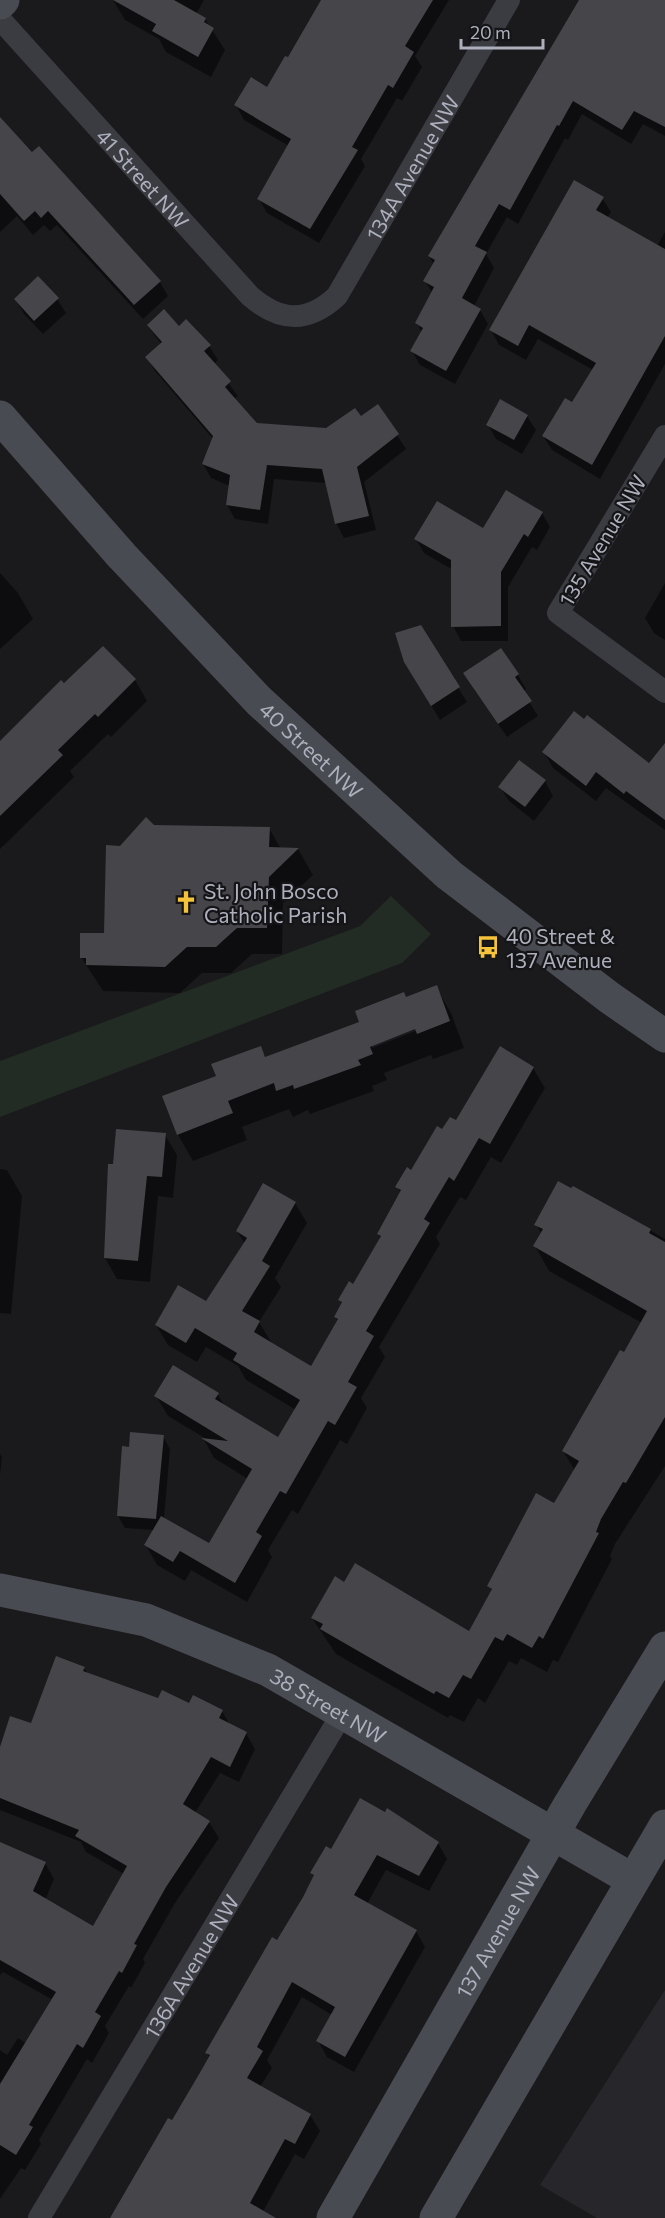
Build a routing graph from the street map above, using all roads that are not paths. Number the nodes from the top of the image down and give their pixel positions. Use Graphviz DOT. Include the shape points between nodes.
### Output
graph roads {
  1 [pos="509,0"];
  2 [pos="0,19"];
  3 [pos="299,317"];
  4 [pos="0,417"];
  5 [pos="665,436"];
  6 [pos="665,692"];
  7 [pos="665,1036"];
  8 [pos="3,1597"];
  9 [pos="665,1648"];
  10 [pos="342,1714"];
  11 [pos="665,1827"];
  12 [pos="554,1835"];
  13 [pos="633,1880"];
  14 [pos="39,2218"];
  15 [pos="333,2218"];
  16 [pos="436,2218"];
  1 -- 3 [label="street, 134A Avenue NW" via="337,296 325,308"];
  2 -- 3 [label="street, 41 Street NW" via="250,296 274,312"];
  4 -- 7 [label="street, 40 Street NW" via="122,556 259,701 449,875"];
  5 -- 6 [label="street, 135 Avenue NW" via="558,613"];
  8 -- 10 [label="street, 38 Street NW" via="146,1620 268,1670"];
  9 -- 12 [label="street, 137 Avenue NW"];
  10 -- 12 [label="street, 38 Street NW"];
  10 -- 14 [label="street, 136A Avenue NW"];
  11 -- 13 [label="street"];
  12 -- 13 [label="street, 38 Street NW"];
  12 -- 15 [label="street, 137 Avenue NW"];
  13 -- 16 [label="street"];
}
